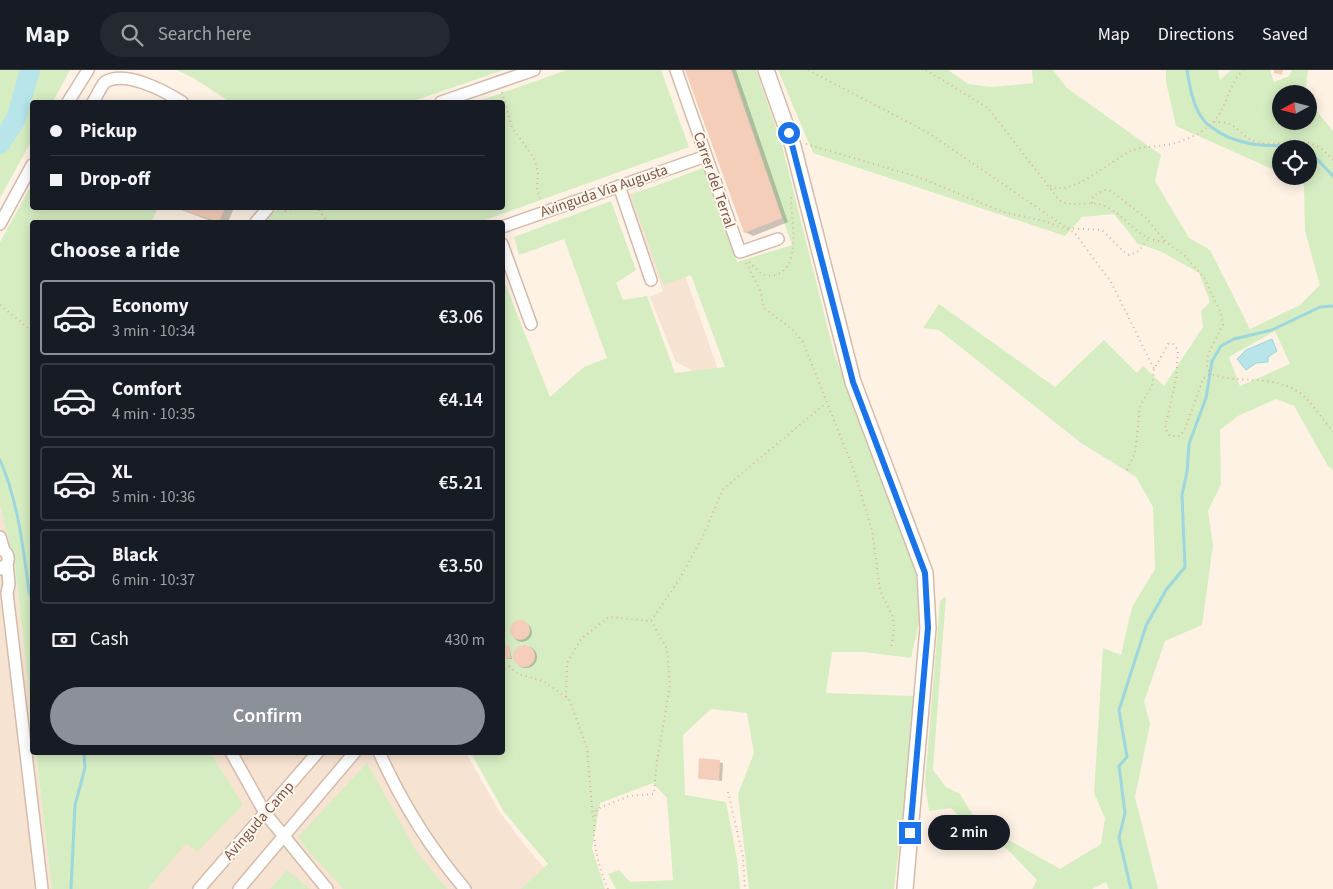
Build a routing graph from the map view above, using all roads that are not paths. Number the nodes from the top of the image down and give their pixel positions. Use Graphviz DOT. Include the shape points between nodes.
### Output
graph roads {
  1 [pos="79,70"];
  2 [pos="88,70"];
  3 [pos="534,70"];
  4 [pos="676,70"];
  5 [pos="766,70"];
  6 [pos="68,100"];
  7 [pos="68,100"];
  8 [pos="94,100"];
  9 [pos="179,100"];
  10 [pos="447,100"];
  11 [pos="706,156"];
  12 [pos="30,169"];
  13 [pos="619,186"];
  14 [pos="266,210"];
  15 [pos="258,220"];
  16 [pos="0,224"];
  17 [pos="505,226"];
  18 [pos="778,239"];
  19 [pos="505,252"];
  20 [pos="651,280"];
  21 [pos="531,324"];
  22 [pos="0,537"];
  23 [pos="2,550"];
  24 [pos="4,566"];
  25 [pos="3,588"];
  26 [pos="233,755"];
  27 [pos="315,755"];
  28 [pos="353,755"];
  29 [pos="380,755"];
  30 [pos="265,813"];
  31 [pos="284,838"];
  32 [pos="42,889"];
  33 [pos="200,889"];
  34 [pos="239,889"];
  35 [pos="326,889"];
  36 [pos="465,889"];
  37 [pos="905,889"];
  1 -- 6 [label="street"];
  2 -- 7 [label="street"];
  3 -- 10 [label="street"];
  4 -- 11 [label="street, Carrer del Terral"];
  5 -- 37 [label="main road" via="793,146 853,382 920,558 926,583 927,639"];
  8 -- 9 [label="street" via="105,81 114,74 128,72"];
  11 -- 13 [label="street, Avinguda Via Augusta"];
  11 -- 18 [label="street, Carrer del Terral" via="740,252"];
  12 -- 16 [label="street"];
  13 -- 17 [label="street, Avinguda Via Augusta"];
  13 -- 20 [label="street"];
  14 -- 15 [label="street"];
  19 -- 21 [label="street"];
  22 -- 23 [label="street"];
  23 -- 24 [label="street" via="8,555"];
  24 -- 25 [label="street" via="9,584"];
  25 -- 32 [label="street"];
  26 -- 30 [label="street"];
  27 -- 30 [label="street, Avinguda Camp"];
  28 -- 31 [label="street, Avinguda Camp"];
  29 -- 36 [label="street" via="403,800"];
  30 -- 31 [label="street"];
  30 -- 33 [label="street, Avinguda Camp"];
  31 -- 34 [label="street, Avinguda Camp"];
  31 -- 35 [label="street"];
}
